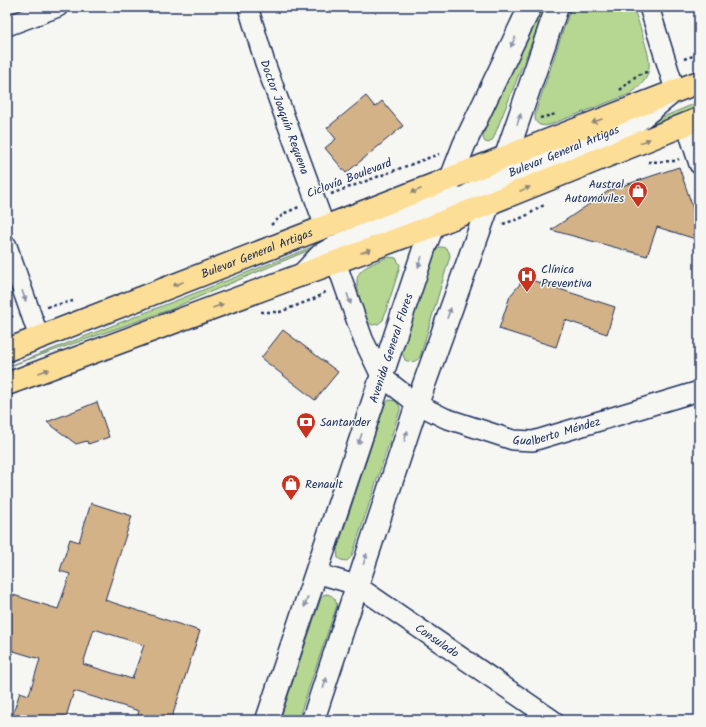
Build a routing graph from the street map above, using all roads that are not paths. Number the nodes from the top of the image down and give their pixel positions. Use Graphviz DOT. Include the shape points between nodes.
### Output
graph roads {
  1 [pos="58,7"];
  2 [pos="248,7"];
  3 [pos="530,7"];
  4 [pos="557,7"];
  5 [pos="649,8"];
  6 [pos="7,26"];
  7 [pos="699,82"];
  8 [pos="675,90"];
  9 [pos="692,122"];
  10 [pos="506,156"];
  11 [pos="699,164"];
  12 [pos="453,176"];
  13 [pos="498,178"];
  14 [pos="443,199"];
  15 [pos="488,204"];
  16 [pos="433,226"];
  17 [pos="325,227"];
  18 [pos="7,246"];
  19 [pos="336,262"];
  20 [pos="302,275"];
  21 [pos="39,337"];
  22 [pos="7,350"];
  23 [pos="381,376"];
  24 [pos="7,384"];
  25 [pos="699,391"];
  26 [pos="417,404"];
  27 [pos="316,572"];
  28 [pos="356,585"];
  29 [pos="267,720"];
  30 [pos="312,720"];
  31 [pos="553,720"];
  1 -- 6 [label="street"];
  2 -- 17 [label="street, Doctor Joaquín Requena" via="265,63"];
  3 -- 12 [label="main road, Avenida General Flores, one-way" via="464,145"];
  10 -- 4 [label="main road, one-way"];
  5 -- 8 [label="street"];
  7 -- 8 [label="main road, Bulevar General Artigas"];
  8 -- 10 [label="main road, Bulevar General Artigas, one-way"];
  8 -- 13 [label="main road, Bulevar General Artigas" via="637,121"];
  9 -- 11 [label="street"];
  15 -- 9 [label="main road, Bulevar General Artigas, one-way"];
  10 -- 12 [label="main road, Bulevar General Artigas"];
  10 -- 13 [label="main road"];
  10 -- 14 [label="main road, Bulevar General Artigas" via="492,170 464,189"];
  12 -- 14 [label="main road, Avenida General Flores"];
  12 -- 17 [label="main road, Bulevar General Artigas, one-way"];
  13 -- 15 [label="main road"];
  13 -- 16 [label="main road, Bulevar General Artigas" via="463,199"];
  14 -- 16 [label="main road, Avenida General Flores"];
  14 -- 20 [label="main road, Bulevar General Artigas" via="419,213 341,244 321,255"];
  15 -- 16 [label="main road, Bulevar General Artigas"];
  26 -- 15 [label="main road, one-way"];
  19 -- 16 [label="main road, Bulevar General Artigas, one-way"];
  16 -- 23 [label="main road, Avenida General Flores, one-way"];
  17 -- 21 [label="main road, Bulevar General Artigas, one-way"];
  18 -- 21 [label="street, one-way"];
  19 -- 20 [label="main road, Bulevar General Artigas"];
  19 -- 23 [label="street, one-way" via="363,339"];
  24 -- 20 [label="main road, Bulevar General Artigas, one-way"];
  21 -- 22 [label="main road, Bulevar General Artigas"];
  23 -- 26 [label="street"];
  23 -- 27 [label="main road, Avenida General Flores, one-way"];
  25 -- 26 [label="street, Gualberto Méndez" via="533,441 513,440 445,418"];
  28 -- 26 [label="main road, one-way"];
  27 -- 28 [label="street, Consulado"];
  27 -- 29 [label="main road, Avenida General Flores, one-way"];
  30 -- 28 [label="main road, one-way"];
  28 -- 31 [label="street, Consulado"];
}
